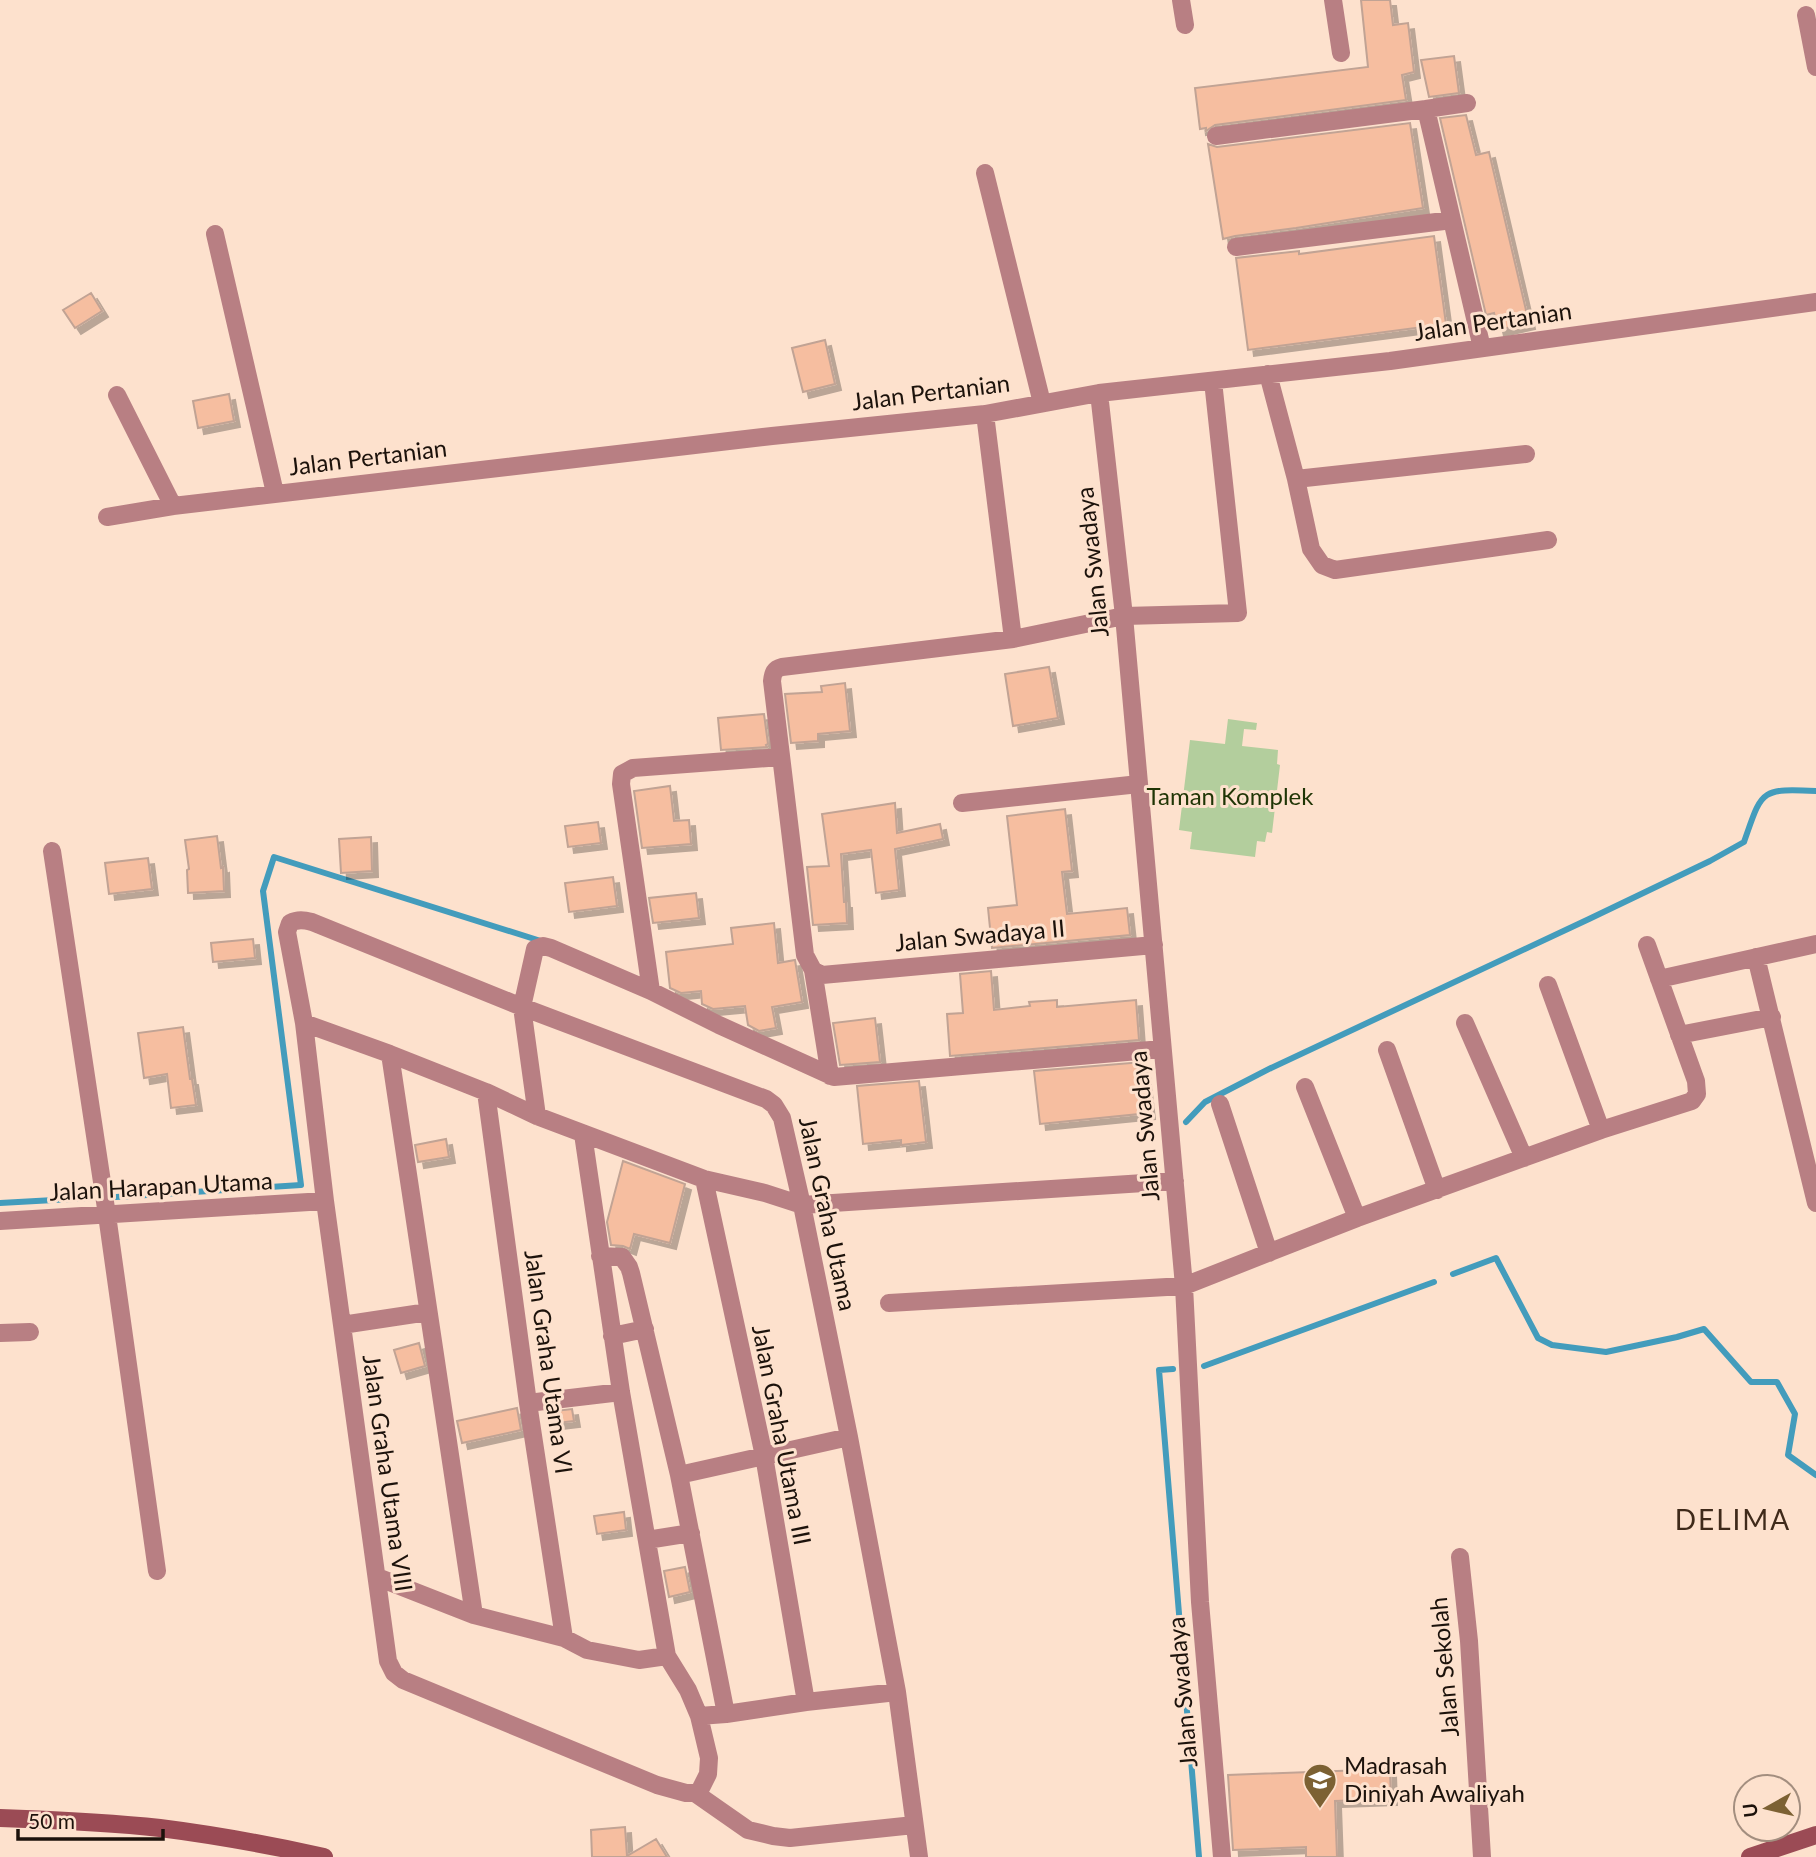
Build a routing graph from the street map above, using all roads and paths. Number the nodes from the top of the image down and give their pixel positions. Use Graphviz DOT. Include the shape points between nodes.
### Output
graph roads {
  1 [pos="1181,0"];
  2 [pos="1333,0"];
  3 [pos="1806,15"];
  4 [pos="1185,25"];
  5 [pos="1341,53"];
  6 [pos="1816,67"];
  7 [pos="1467,103"];
  8 [pos="1426,109"];
  9 [pos="1216,136"];
  10 [pos="985,173"];
  11 [pos="1452,220"];
  12 [pos="215,234"];
  13 [pos="1236,247"];
  14 [pos="1816,302"];
  15 [pos="1482,348"];
  16 [pos="1268,374"];
  17 [pos="1213,381"];
  18 [pos="1099,393"];
  19 [pos="117,395"];
  20 [pos="1042,403"];
  21 [pos="985,414"];
  22 [pos="1526,454"];
  23 [pos="1296,479"];
  24 [pos="275,493"];
  25 [pos="173,506"];
  26 [pos="107,517"];
  27 [pos="1548,540"];
  28 [pos="1124,616"];
  29 [pos="1013,639"];
  30 [pos="781,757"];
  31 [pos="1139,784"];
  32 [pos="962,803"];
  33 [pos="52,851"];
  34 [pos="287,932"];
  35 [pos="1816,944"];
  36 [pos="1154,945"];
  37 [pos="1647,945"];
  38 [pos="1756,957"];
  39 [pos="813,970"];
  40 [pos="1659,979"];
  41 [pos="1548,985"];
  42 [pos="652,992"];
  43 [pos="522,1007"];
  44 [pos="1772,1017"];
  45 [pos="304,1023"];
  46 [pos="1465,1023"];
  47 [pos="1679,1035"];
  48 [pos="1162,1049"];
  49 [pos="1387,1050"];
  50 [pos="390,1054"];
  51 [pos="830,1076"];
  52 [pos="1305,1087"];
  53 [pos="486,1092"];
  54 [pos="1220,1104"];
  55 [pos="537,1116"];
  56 [pos="1601,1130"];
  57 [pos="583,1134"];
  58 [pos="1524,1158"];
  59 [pos="704,1179"];
  60 [pos="1175,1181"];
  61 [pos="1437,1189"];
  62 [pos="324,1201"];
  63 [pos="1816,1203"];
  64 [pos="802,1205"];
  65 [pos="107,1215"];
  66 [pos="1357,1219"];
  67 [pos="0,1221"];
  68 [pos="1269,1253"];
  69 [pos="600,1256"];
  70 [pos="1184,1286"];
  71 [pos="889,1303"];
  72 [pos="428,1312"];
  73 [pos="342,1325"];
  74 [pos="645,1329"];
  75 [pos="30,1332"];
  76 [pos="0,1334"];
  77 [pos="612,1336"];
  78 [pos="621,1392"];
  79 [pos="528,1403"];
  80 [pos="849,1437"];
  81 [pos="764,1456"];
  82 [pos="679,1475"];
  83 [pos="691,1533"];
  84 [pos="647,1540"];
  85 [pos="1460,1557"];
  86 [pos="156,1572"];
  87 [pos="377,1577"];
  88 [pos="474,1615"];
  89 [pos="564,1638"];
  90 [pos="667,1656"];
  91 [pos="897,1692"];
  92 [pos="806,1702"];
  93 [pos="726,1714"];
  94 [pos="699,1716"];
  95 [pos="695,1793"];
  96 [pos="0,1818"];
  97 [pos="914,1825"];
  98 [pos="1816,1835"];
  99 [pos="287,1853"];
  100 [pos="324,1857"];
  101 [pos="919,1857"];
  102 [pos="1222,1857"];
  103 [pos="1482,1857"];
  104 [pos="1750,1857"];
  1 -- 4 [label="street"];
  2 -- 5 [label="street"];
  3 -- 6 [label="street"];
  7 -- 8 [label="street"];
  8 -- 9 [label="street"];
  8 -- 11 [label="street"];
  10 -- 20 [label="street"];
  11 -- 13 [label="street"];
  11 -- 15 [label="street"];
  12 -- 24 [label="street"];
  14 -- 15 [label="street, Jalan Pertanian"];
  15 -- 16 [label="street, Jalan Pertanian"];
  16 -- 17 [label="street, Jalan Pertanian"];
  16 -- 23 [label="street"];
  17 -- 18 [label="street, Jalan Pertanian"];
  17 -- 28 [label="street" via="1238,613"];
  18 -- 20 [label="street, Jalan Pertanian"];
  18 -- 28 [label="street, Jalan Swadaya"];
  19 -- 25 [label="street"];
  20 -- 21 [label="street, Jalan Pertanian"];
  21 -- 24 [label="street, Jalan Pertanian"];
  21 -- 29 [label="street"];
  22 -- 23 [label="street"];
  23 -- 27 [label="street" via="1311,550 1322,565 1335,570"];
  24 -- 25 [label="street, Jalan Pertanian"];
  25 -- 26 [label="street, Jalan Pertanian"];
  28 -- 29 [label="street"];
  28 -- 31 [label="street, Jalan Swadaya"];
  29 -- 30 [label="street" via="777,668 772,681"];
  30 -- 39 [label="street" via="805,955"];
  30 -- 42 [label="street" via="633,768 622,774"];
  31 -- 32 [label="street"];
  31 -- 36 [label="street, Jalan Swadaya"];
  33 -- 65 [label="street"];
  34 -- 43 [label="street, Jalan Graha Utama" via="290,923 303,919"];
  34 -- 45 [label="street, Jalan Graha Utama VIII"];
  35 -- 38 [label="street"];
  36 -- 39 [label="street, Jalan Swadaya II" via="822,975"];
  36 -- 48 [label="street, Jalan Swadaya"];
  37 -- 40 [label="street"];
  38 -- 40 [label="street"];
  38 -- 44 [label="street"];
  39 -- 51 [label="street"];
  40 -- 47 [label="street"];
  41 -- 56 [label="street"];
  42 -- 43 [label="street" via="543,946 533,956"];
  42 -- 51 [label="street"];
  43 -- 55 [label="street"];
  43 -- 64 [label="street, Jalan Graha Utama" via="766,1098 782,1118"];
  44 -- 47 [label="street"];
  44 -- 63 [label="street"];
  45 -- 50 [label="street"];
  45 -- 62 [label="street, Jalan Graha Utama VIII"];
  46 -- 58 [label="street"];
  47 -- 56 [label="street" via="1696,1081 1697,1094 1692,1101"];
  48 -- 51 [label="street"];
  48 -- 60 [label="street, Jalan Swadaya"];
  49 -- 61 [label="street"];
  50 -- 53 [label="street"];
  50 -- 72 [label="street"];
  52 -- 66 [label="street"];
  53 -- 55 [label="street"];
  53 -- 79 [label="street, Jalan Graha Utama VI"];
  54 -- 68 [label="street"];
  55 -- 57 [label="street"];
  56 -- 58 [label="street"];
  57 -- 59 [label="street"];
  57 -- 69 [label="street"];
  58 -- 61 [label="street"];
  59 -- 64 [label="street"];
  59 -- 81 [label="street, Jalan Graha Utama III"];
  60 -- 64 [label="street"];
  60 -- 70 [label="street, Jalan Swadaya"];
  61 -- 66 [label="street"];
  62 -- 65 [label="street, Jalan Harapan Utama"];
  62 -- 73 [label="street, Jalan Graha Utama VIII"];
  64 -- 80 [label="street, Jalan Graha Utama"];
  65 -- 67 [label="street, Jalan Harapan Utama"];
  65 -- 86 [label="street"];
  66 -- 68 [label="street"];
  68 -- 70 [label="street"];
  69 -- 74 [label="street" via="622,1257 629,1267"];
  69 -- 77 [label="street"];
  70 -- 71 [label="street"];
  70 -- 102 [label="street, Jalan Swadaya" via="1200,1602"];
  72 -- 73 [label="street"];
  72 -- 88 [label="street"];
  73 -- 87 [label="street, Jalan Graha Utama VIII"];
  74 -- 77 [label="street"];
  74 -- 82 [label="street"];
  75 -- 76 [label="street"];
  77 -- 78 [label="street"];
  78 -- 79 [label="street"];
  78 -- 84 [label="street"];
  79 -- 89 [label="street, Jalan Graha Utama VI"];
  80 -- 81 [label="street"];
  80 -- 91 [label="street, Jalan Graha Utama"];
  81 -- 82 [label="street"];
  81 -- 92 [label="street, Jalan Graha Utama III"];
  82 -- 83 [label="street"];
  83 -- 84 [label="street"];
  83 -- 93 [label="street"];
  84 -- 90 [label="street"];
  85 -- 103 [label="street, Jalan Sekolah"];
  87 -- 88 [label="street"];
  87 -- 95 [label="street, Jalan Graha Utama VIII" via="388,1661 403,1680 657,1785"];
  88 -- 89 [label="street"];
  89 -- 90 [label="street" via="587,1650 622,1658"];
  90 -- 94 [label="street"];
  91 -- 92 [label="street"];
  91 -- 97 [label="street, Jalan Graha Utama"];
  92 -- 93 [label="street"];
  93 -- 94 [label="street"];
  94 -- 95 [label="street" via="709,1758 708,1774"];
  95 -- 97 [label="street" via="748,1830 773,1836"];
  96 -- 99 [label="main road" via="159,1828"];
  97 -- 101 [label="street, Jalan Graha Utama"];
  98 -- 104 [label="main road"];
  99 -- 100 [label="main road"];
}
